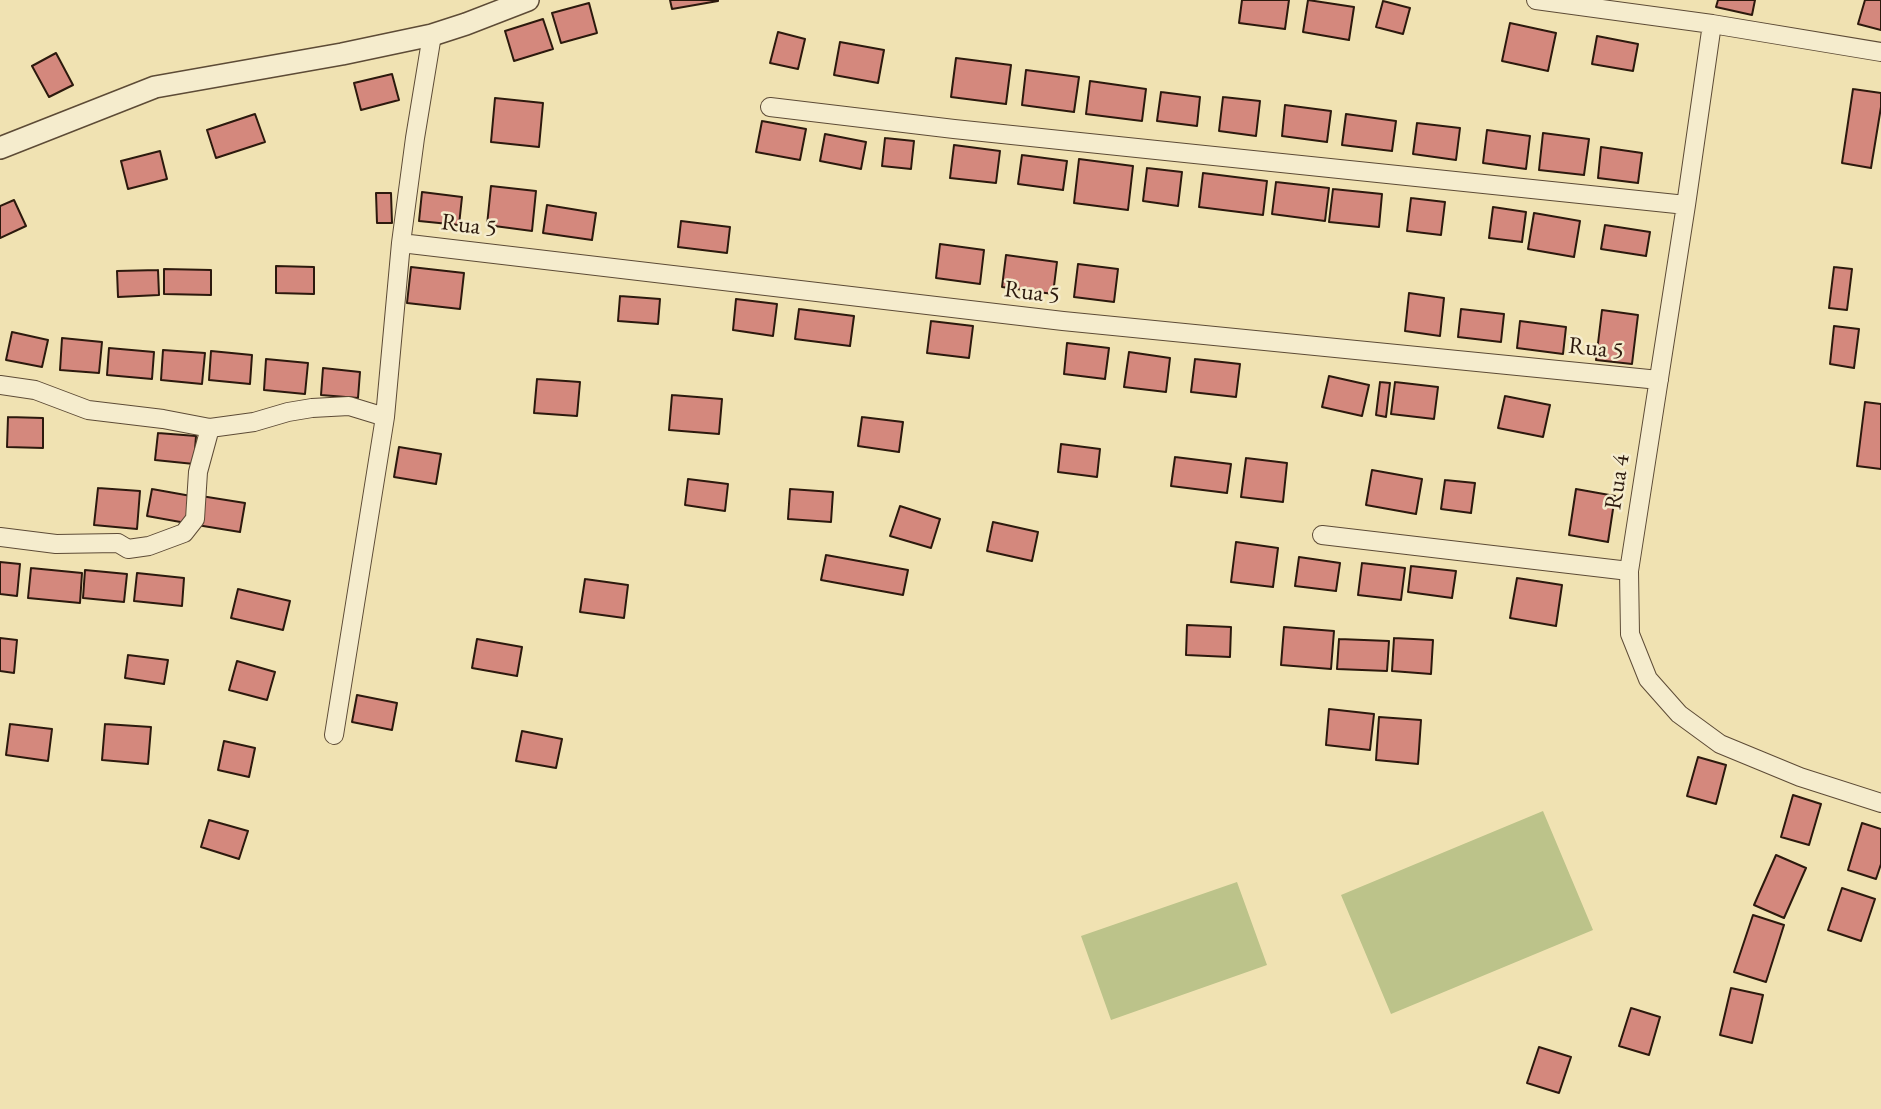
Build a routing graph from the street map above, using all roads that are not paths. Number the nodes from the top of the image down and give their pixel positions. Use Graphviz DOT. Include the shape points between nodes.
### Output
graph roads {
  1 [pos="528,0"];
  2 [pos="1536,0"];
  3 [pos="1712,24"];
  4 [pos="432,35"];
  5 [pos="1881,52"];
  6 [pos="770,107"];
  7 [pos="0,148"];
  8 [pos="1686,205"];
  9 [pos="401,243"];
  10 [pos="1659,380"];
  11 [pos="0,385"];
  12 [pos="385,417"];
  13 [pos="210,428"];
  14 [pos="1322,535"];
  15 [pos="0,537"];
  16 [pos="1629,571"];
  17 [pos="334,735"];
  18 [pos="1881,803"];
  1 -- 4 [label="street"];
  2 -- 3 [label="street"];
  3 -- 5 [label="street"];
  3 -- 8 [label="street, Rua 4"];
  4 -- 7 [label="street" via="155,87"];
  4 -- 9 [label="street"];
  6 -- 8 [label="street"];
  8 -- 10 [label="street, Rua 4"];
  9 -- 10 [label="street, Rua 5" via="1063,321"];
  9 -- 12 [label="street"];
  10 -- 16 [label="street, Rua 4"];
  11 -- 13 [label="street" via="36,390 88,410"];
  12 -- 13 [label="street" via="349,406 312,408"];
  12 -- 17 [label="street"];
  13 -- 15 [label="street" via="198,472 195,519 184,533 128,549 118,543 56,544"];
  14 -- 16 [label="street"];
  16 -- 18 [label="street, Rua 4" via="1630,634 1648,679 1679,714 1720,744"];
}
